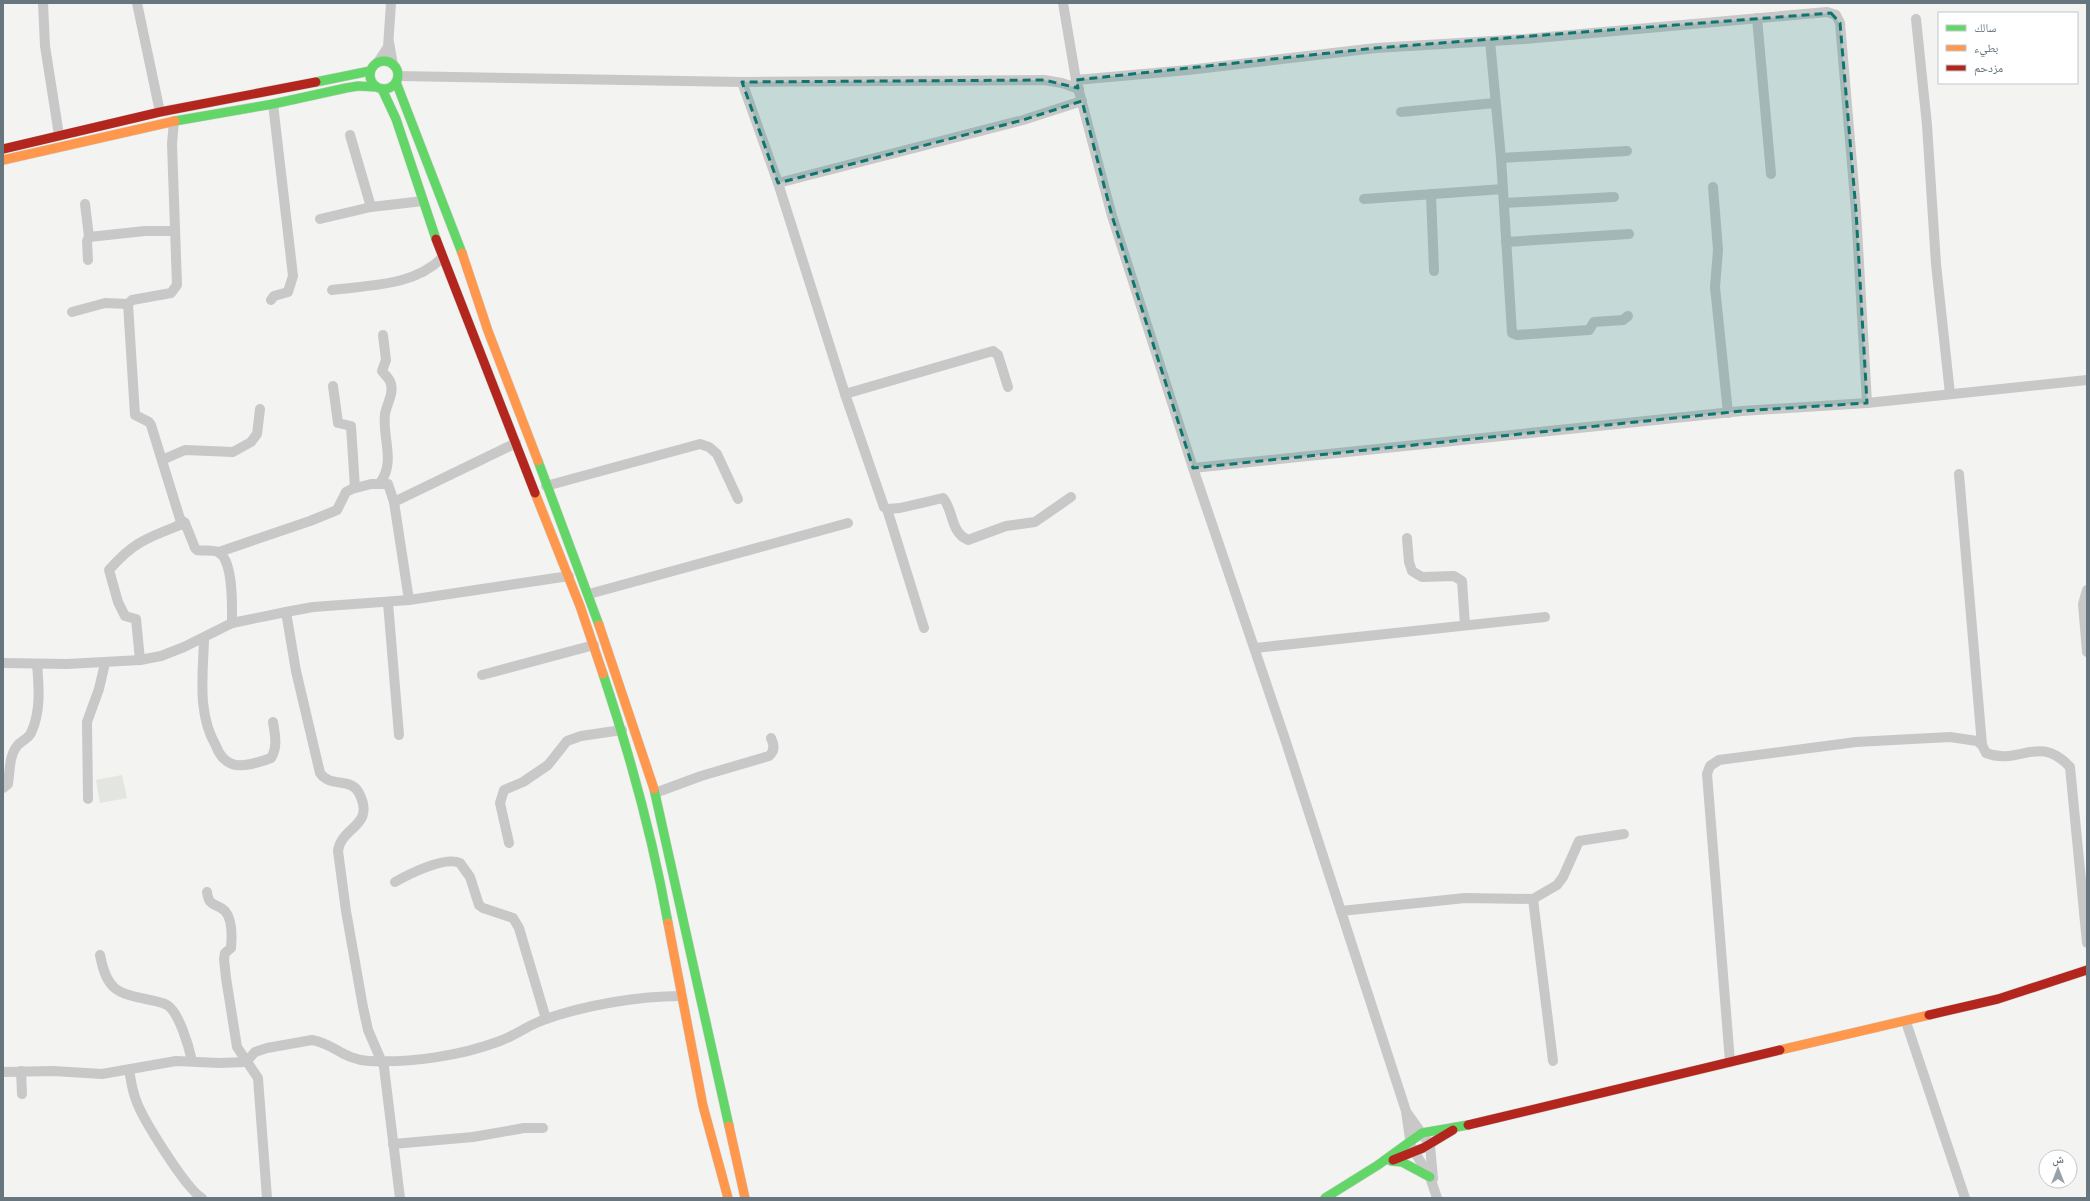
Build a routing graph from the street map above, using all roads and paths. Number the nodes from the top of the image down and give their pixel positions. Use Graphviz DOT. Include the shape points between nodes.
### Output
graph roads {
  1 [pos="43,3"];
  2 [pos="137,3"];
  3 [pos="391,3"];
  4 [pos="1063,3"];
  5 [pos="1823,7"];
  6 [pos="1757,18"];
  7 [pos="1916,20"];
  8 [pos="389,38"];
  9 [pos="1490,41"];
  10 [pos="378,62"];
  11 [pos="393,65"];
  12 [pos="370,71"];
  13 [pos="397,79"];
  14 [pos="742,82"];
  15 [pos="1077,85"];
  16 [pos="379,88"];
  17 [pos="1082,101"];
  18 [pos="1495,103"];
  19 [pos="273,104"];
  20 [pos="160,112"];
  21 [pos="1401,112"];
  22 [pos="174,121"];
  23 [pos="59,135"];
  24 [pos="350,135"];
  25 [pos="19,145"];
  26 [pos="3,149"];
  27 [pos="1627,151"];
  28 [pos="20,156"];
  29 [pos="1501,158"];
  30 [pos="3,160"];
  31 [pos="1771,174"];
  32 [pos="778,183"];
  33 [pos="1713,187"];
  34 [pos="1503,189"];
  35 [pos="1431,194"];
  36 [pos="1614,197"];
  37 [pos="1364,199"];
  38 [pos="423,201"];
  39 [pos="1504,203"];
  40 [pos="85,204"];
  41 [pos="371,207"];
  42 [pos="320,218"];
  43 [pos="175,231"];
  44 [pos="1629,234"];
  45 [pos="89,237"];
  46 [pos="1506,242"];
  47 [pos="442,258"];
  48 [pos="88,260"];
  49 [pos="1434,271"];
  50 [pos="332,290"];
  51 [pos="271,300"];
  52 [pos="128,304"];
  53 [pos="72,312"];
  54 [pos="1628,316"];
  55 [pos="383,335"];
  56 [pos="2087,380"];
  57 [pos="333,386"];
  58 [pos="1008,387"];
  59 [pos="845,394"];
  60 [pos="1950,394"];
  61 [pos="1867,403"];
  62 [pos="260,408"];
  63 [pos="1728,412"];
  64 [pos="516,443"];
  65 [pos="162,460"];
  66 [pos="1193,468"];
  67 [pos="1959,474"];
  68 [pos="380,483"];
  69 [pos="546,486"];
  70 [pos="355,488"];
  71 [pos="1070,497"];
  72 [pos="738,499"];
  73 [pos="394,502"];
  74 [pos="887,509"];
  75 [pos="185,523"];
  76 [pos="848,523"];
  77 [pos="1407,538"];
  78 [pos="219,552"];
  79 [pos="569,576"];
  80 [pos="2087,590"];
  81 [pos="589,594"];
  82 [pos="409,600"];
  83 [pos="388,603"];
  84 [pos="286,612"];
  85 [pos="1545,617"];
  86 [pos="232,624"];
  87 [pos="1465,625"];
  88 [pos="924,628"];
  89 [pos="204,639"];
  90 [pos="594,645"];
  91 [pos="1254,648"];
  92 [pos="2087,652"];
  93 [pos="140,660"];
  94 [pos="3,663"];
  95 [pos="105,663"];
  96 [pos="37,664"];
  97 [pos="482,675"];
  98 [pos="273,722"];
  99 [pos="622,730"];
  100 [pos="399,736"];
  101 [pos="771,738"];
  102 [pos="1982,745"];
  103 [pos="3,788"];
  104 [pos="655,793"];
  105 [pos="88,799"];
  106 [pos="1624,834"];
  107 [pos="509,842"];
  108 [pos="395,882"];
  109 [pos="207,892"];
  110 [pos="1533,899"];
  111 [pos="1341,911"];
  112 [pos="2087,943"];
  113 [pos="100,955"];
  114 [pos="2087,970"];
  115 [pos="681,996"];
  116 [pos="546,1019"];
  117 [pos="1906,1022"];
  118 [pos="192,1061"];
  119 [pos="382,1061"];
  120 [pos="1553,1061"];
  121 [pos="246,1062"];
  122 [pos="1730,1062"];
  123 [pos="129,1070"];
  124 [pos="22,1071"];
  125 [pos="3,1072"];
  126 [pos="22,1094"];
  127 [pos="1406,1111"];
  128 [pos="543,1128"];
  129 [pos="1456,1128"];
  130 [pos="1422,1133"];
  131 [pos="1410,1140"];
  132 [pos="393,1144"];
  133 [pos="1430,1144"];
  134 [pos="1414,1152"];
  135 [pos="1388,1161"];
  136 [pos="1378,1165"];
  137 [pos="1432,1182"];
  138 [pos="202,1198"];
  139 [pos="267,1198"];
  140 [pos="400,1198"];
  141 [pos="728,1198"];
  142 [pos="745,1198"];
  143 [pos="1325,1198"];
  144 [pos="1437,1198"];
  145 [pos="1964,1198"];
  1 -- 23 [label="street" via="45,46"];
  2 -- 20 [label="street"];
  3 -- 8 [label="street"];
  4 -- 15 [label="street"];
  5 -- 6 [label="street"];
  5 -- 61 [label="street" via="1836,15 1840,23 1856,211"];
  6 -- 9 [label="street"];
  6 -- 31 [label="street"];
  7 -- 60 [label="street" via="1927,125 1936,264"];
  8 -- 10 [label="street" via="388,47"];
  8 -- 11 [label="street"];
  9 -- 15 [label="street" via="1376,48"];
  9 -- 18 [label="street"];
  10 -- 11 [label="main road" via="386,61"];
  10 -- 12 [label="main road"];
  11 -- 13 [label="main road"];
  12 -- 16 [label="main road" via="372,83"];
  12 -- 20 [label="main road"];
  13 -- 14 [label="street"];
  13 -- 16 [label="main road" via="391,87"];
  13 -- 69 [label="main road"];
  14 -- 15 [label="street" via="1044,80"];
  14 -- 32 [label="street"];
  15 -- 17 [label="street"];
  16 -- 19 [label="main road" via="358,86"];
  16 -- 38 [label="main road" via="396,119"];
  17 -- 32 [label="street" via="1024,120"];
  17 -- 66 [label="street" via="1112,216"];
  18 -- 21 [label="street"];
  18 -- 29 [label="street"];
  19 -- 22 [label="main road"];
  19 -- 51 [label="street" via="293,276 288,292 274,296"];
  20 -- 23 [label="main road"];
  22 -- 28 [label="main road"];
  22 -- 43 [label="street" via="172,144"];
  23 -- 25 [label="main road"];
  24 -- 41 [label="street"];
  25 -- 26 [label="main road"];
  25 -- 28 [label="main road"];
  27 -- 29 [label="street"];
  28 -- 30 [label="main road"];
  29 -- 34 [label="street"];
  32 -- 59 [label="street"];
  33 -- 63 [label="street" via="1718,250 1715,287"];
  34 -- 35 [label="street"];
  34 -- 39 [label="street"];
  35 -- 37 [label="street"];
  35 -- 49 [label="street"];
  36 -- 39 [label="street"];
  38 -- 41 [label="street"];
  38 -- 47 [label="main road"];
  39 -- 46 [label="street"];
  40 -- 45 [label="street"];
  41 -- 42 [label="street"];
  43 -- 45 [label="street" via="145,231"];
  43 -- 52 [label="street" via="175,289 171,293 132,300"];
  44 -- 46 [label="street"];
  45 -- 48 [label="street"];
  46 -- 54 [label="street" via="1512,334 1589,330 1594,322 1623,320"];
  47 -- 50 [label="street" via="425,273 410,279"];
  47 -- 64 [label="main road"];
  52 -- 53 [label="street" via="105,303"];
  52 -- 65 [label="street" via="135,415 149,422"];
  55 -- 68 [label="street" via="386,360 382,371 390,381 391,398 385,412 384,432 388,460 385,476"];
  56 -- 60 [label="street"];
  57 -- 70 [label="street" via="338,424 351,426"];
  58 -- 59 [label="street" via="998,355 993,352"];
  59 -- 74 [label="street" via="882,502"];
  60 -- 61 [label="street"];
  61 -- 63 [label="street"];
  62 -- 65 [label="street" via="257,434 243,448 233,452 185,450"];
  63 -- 66 [label="street"];
  64 -- 73 [label="street"];
  64 -- 79 [label="main road"];
  65 -- 75 [label="street" via="180,519"];
  66 -- 91 [label="street"];
  67 -- 102 [label="street"];
  68 -- 70 [label="street"];
  68 -- 73 [label="street" via="388,484"];
  69 -- 72 [label="street" via="700,444 710,447 717,454"];
  69 -- 81 [label="main road"];
  70 -- 78 [label="street" via="346,492 336,510"];
  71 -- 74 [label="street" via="1035,522 1006,526 968,540 961,537 943,498"];
  73 -- 82 [label="street"];
  74 -- 88 [label="street"];
  75 -- 78 [label="street" via="197,550"];
  75 -- 93 [label="street" via="144,539 129,548 110,570 118,602 125,616 136,619"];
  76 -- 81 [label="street"];
  77 -- 87 [label="street" via="1412,571 1422,577 1454,576 1462,581"];
  78 -- 86 [label="street" via="224,558 230,577"];
  79 -- 82 [label="street"];
  79 -- 90 [label="main road"];
  80 -- 92 [label="street" via="2083,604"];
  81 -- 104 [label="main road"];
  82 -- 83 [label="street"];
  83 -- 84 [label="street" via="313,607"];
  83 -- 100 [label="street"];
  84 -- 86 [label="street"];
  84 -- 119 [label="street" via="297,677 320,773 324,779 331,782 356,787 363,801 364,812 361,821 342,840 338,851 363,1008 370,1036"];
  85 -- 87 [label="street"];
  86 -- 89 [label="street"];
  87 -- 91 [label="street"];
  89 -- 93 [label="street" via="161,656"];
  89 -- 98 [label="street" via="204,718 211,737 226,761 233,764 250,764 271,758 276,746"];
  90 -- 97 [label="street"];
  90 -- 99 [label="main road"];
  91 -- 111 [label="street"];
  93 -- 95 [label="street"];
  94 -- 96 [label="street"];
  95 -- 96 [label="street"];
  95 -- 105 [label="street" via="87,722"];
  96 -- 103 [label="street" via="38,705 32,730 12,754 8,784"];
  99 -- 107 [label="street" via="581,736 567,741 548,765 523,782 504,790 500,803"];
  99 -- 115 [label="main road" via="662,888"];
  101 -- 104 [label="street" via="773,748 769,756"];
  102 -- 112 [label="street" via="1986,753 2001,756 2046,750 2061,758 2070,767"];
  102 -- 122 [label="street" via="1969,738 1950,737 1856,742 1727,758 1710,766 1707,774 1708,790"];
  104 -- 142 [label="main road"];
  106 -- 110 [label="street" via="1579,841 1563,877 1556,885"];
  108 -- 116 [label="street" via="441,863 456,861 464,866 479,905 513,918"];
  109 -- 121 [label="street" via="211,903 225,911 230,922 231,948 225,953 224,959 226,978 237,1048"];
  110 -- 111 [label="street" via="1460,898"];
  110 -- 120 [label="street"];
  111 -- 127 [label="street"];
  113 -- 118 [label="street" via="105,974 116,991 168,1005 188,1044"];
  114 -- 117 [label="main road" via="1998,999"];
  115 -- 116 [label="street" via="657,996 612,1003"];
  115 -- 141 [label="main road" via="703,1106"];
  116 -- 119 [label="street" via="484,1046 436,1056"];
  117 -- 122 [label="main road"];
  117 -- 145 [label="street"];
  118 -- 121 [label="street"];
  118 -- 123 [label="street" via="160,1062"];
  119 -- 121 [label="street" via="346,1056 312,1040 254,1052"];
  119 -- 132 [label="street"];
  121 -- 139 [label="street" via="258,1078"];
  122 -- 129 [label="main road"];
  123 -- 124 [label="street" via="102,1074"];
  123 -- 138 [label="street" via="136,1100 146,1123 180,1176 195,1194"];
  124 -- 125 [label="street"];
  124 -- 126 [label="street"];
  127 -- 130 [label="street"];
  127 -- 131 [label="street"];
  128 -- 132 [label="street" via="524,1128 473,1137"];
  129 -- 130 [label="main road"];
  129 -- 133 [label="main road"];
  130 -- 131 [label="main road"];
  130 -- 133 [label="street"];
  131 -- 134 [label="street"];
  131 -- 136 [label="main road"];
  132 -- 140 [label="street"];
  133 -- 134 [label="main road"];
  133 -- 137 [label="street"];
  134 -- 135 [label="main road"];
  134 -- 137 [label="street"];
  135 -- 136 [label="main road"];
  135 -- 137 [label="main road" via="1402,1162"];
  136 -- 143 [label="main road"];
  137 -- 144 [label="street"];
}
